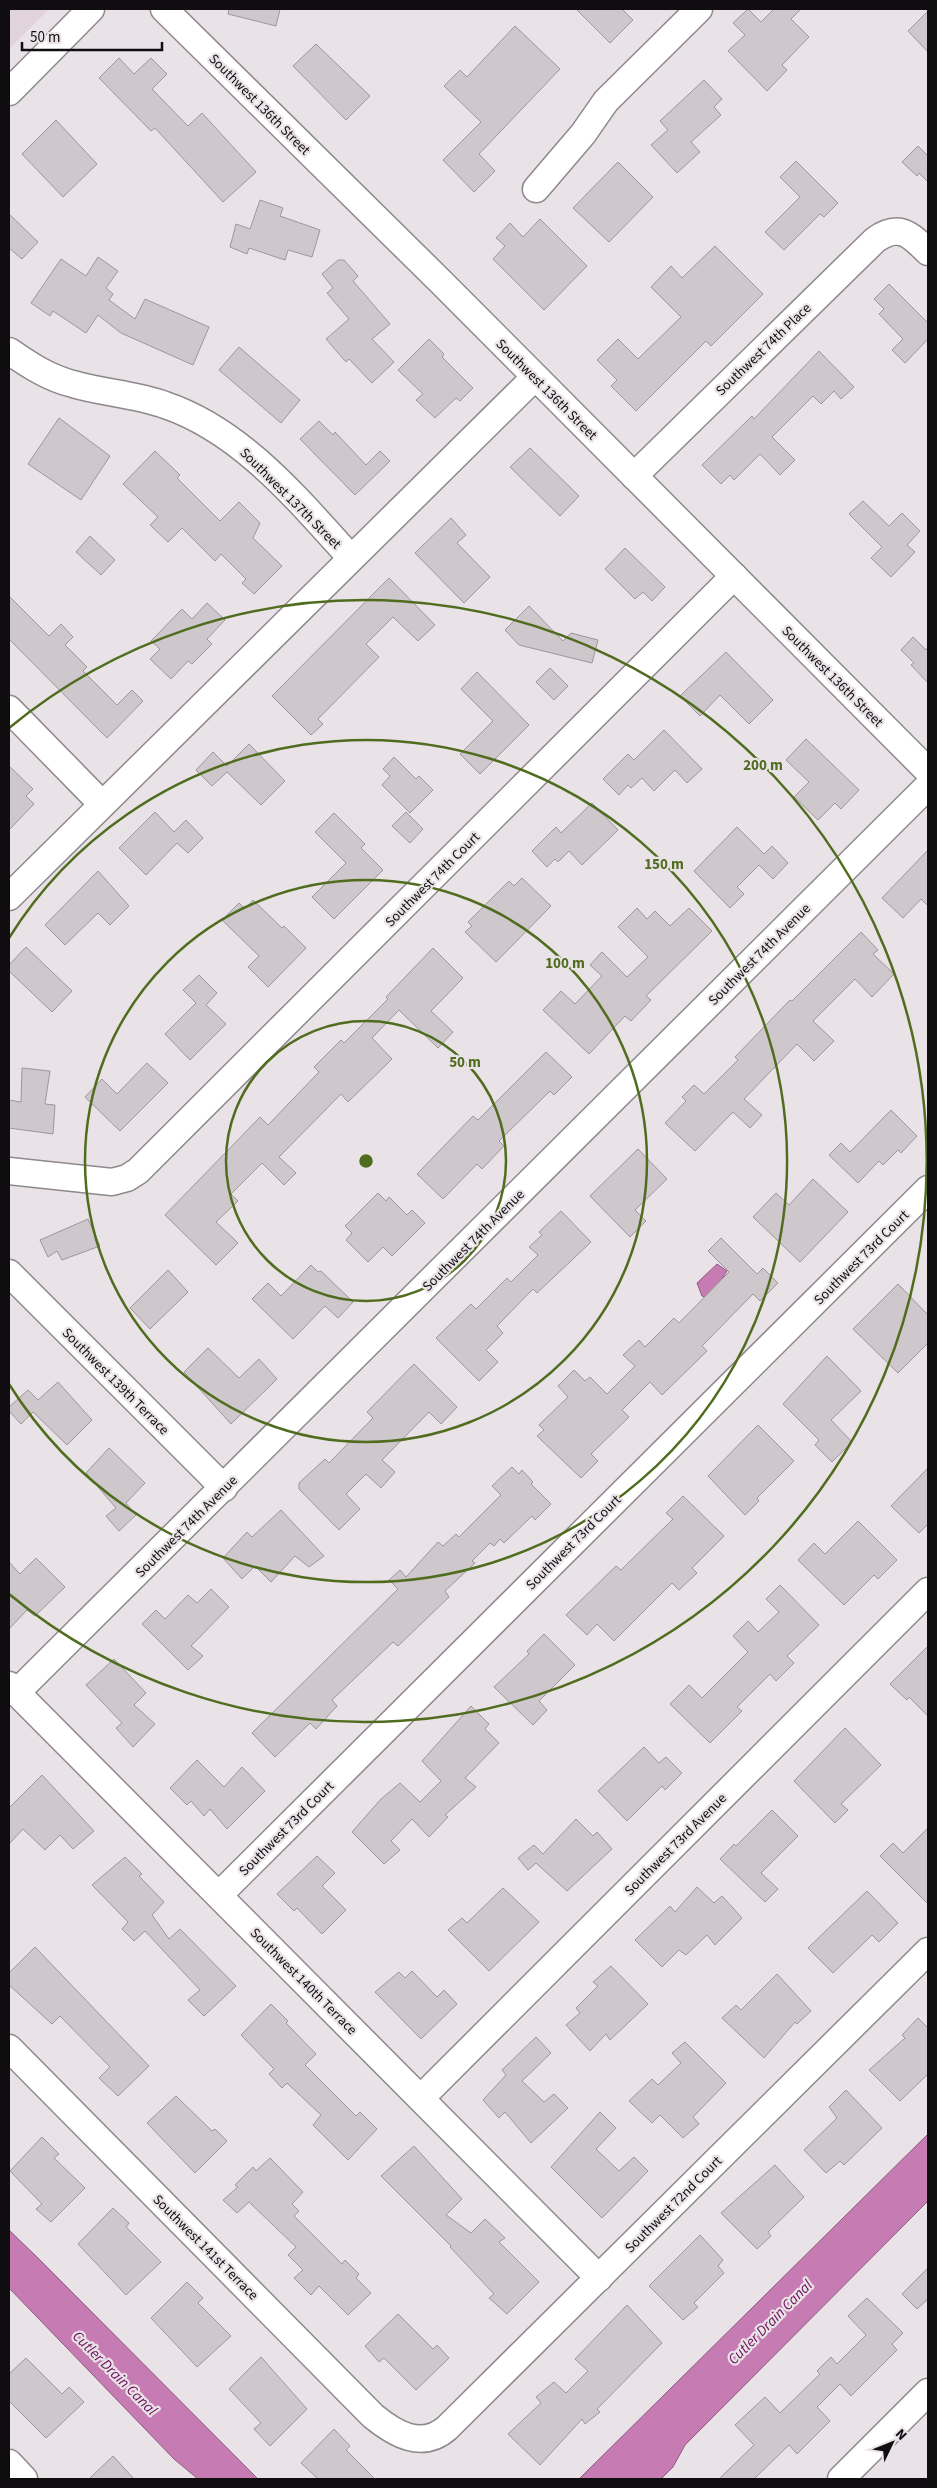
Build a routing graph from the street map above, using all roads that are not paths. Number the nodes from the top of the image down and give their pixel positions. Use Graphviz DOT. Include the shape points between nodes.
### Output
graph roads {
  1 [pos="91,9"];
  2 [pos="164,9"];
  3 [pos="689,12"];
  4 [pos="9,92"];
  5 [pos="536,189"];
  6 [pos="928,252"];
  7 [pos="9,351"];
  8 [pos="535,377"];
  9 [pos="634,476"];
  10 [pos="351,558"];
  11 [pos="734,576"];
  12 [pos="9,709"];
  13 [pos="928,771"];
  14 [pos="928,786"];
  15 [pos="102,804"];
  16 [pos="9,897"];
  17 [pos="9,1171"];
  18 [pos="928,1189"];
  19 [pos="9,1273"];
  20 [pos="224,1488"];
  21 [pos="928,1591"];
  22 [pos="13,1689"];
  23 [pos="219,1896"];
  24 [pos="928,1951"];
  25 [pos="9,2048"];
  26 [pos="421,2098"];
  27 [pos="598,2278"];
  28 [pos="928,2392"];
  29 [pos="409,2438"];
  30 [pos="9,2463"];
  31 [pos="24,2479"];
  32 [pos="841,2479"];
  1 -- 4 [label="street"];
  2 -- 8 [label="street, Southwest 136th Street"];
  3 -- 5 [label="street" via="606,101 583,134"];
  6 -- 9 [label="street, Southwest 74th Place" via="907,234 898,231 874,240"];
  7 -- 10 [label="street, Southwest 137th Street" via="53,378 153,400 206,423 277,480"];
  8 -- 9 [label="street, Southwest 136th Street"];
  8 -- 10 [label="street"];
  9 -- 11 [label="street, Southwest 136th Street"];
  10 -- 15 [label="street"];
  11 -- 13 [label="street, Southwest 136th Street"];
  11 -- 17 [label="street, Southwest 74th Court" via="148,1162 127,1178 112,1182"];
  12 -- 15 [label="street"];
  14 -- 20 [label="street, Southwest 74th Avenue"];
  15 -- 16 [label="street"];
  18 -- 23 [label="street, Southwest 73rd Court"];
  19 -- 20 [label="street, Southwest 139th Terrace"];
  20 -- 22 [label="street, Southwest 74th Avenue"];
  21 -- 26 [label="street, Southwest 73rd Avenue"];
  22 -- 23 [label="street, Southwest 140th Terrace"];
  23 -- 26 [label="street, Southwest 140th Terrace"];
  24 -- 27 [label="street, Southwest 72nd Court"];
  25 -- 29 [label="street, Southwest 141st Terrace" via="373,2416 391,2430"];
  26 -- 27 [label="street, Southwest 140th Terrace"];
  27 -- 29 [label="street, Southwest 72nd Court" via="440,2434 427,2439"];
  28 -- 32 [label="street"];
  30 -- 31 [label="street"];
}
